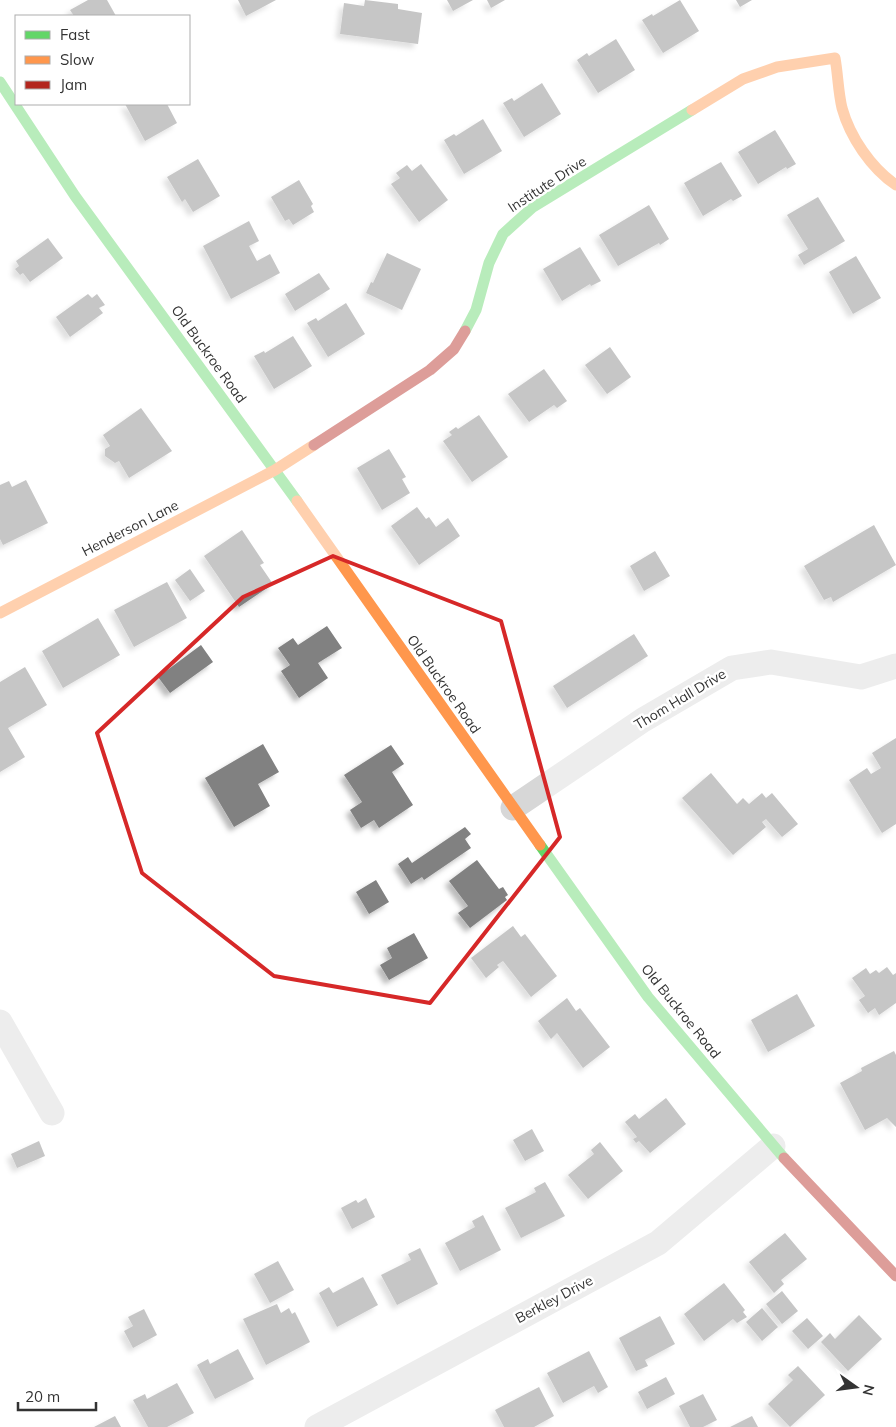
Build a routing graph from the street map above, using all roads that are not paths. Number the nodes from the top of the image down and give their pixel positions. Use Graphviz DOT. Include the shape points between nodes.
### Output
graph roads {
  1 [pos="0,82"];
  2 [pos="15,105"];
  3 [pos="15,105"];
  4 [pos="896,185"];
  5 [pos="275,470"];
  6 [pos="0,613"];
  7 [pos="896,666"];
  8 [pos="514,808"];
  9 [pos="0,1022"];
  10 [pos="52,1113"];
  11 [pos="773,1146"];
  12 [pos="896,1276"];
  13 [pos="317,1427"];
  1 -- 3 [label="street, Old Buckroe Road"];
  2 -- 5 [label="street, Old Buckroe Road" via="75,196"];
  4 -- 5 [label="street, Institute Drive" via="879,172 846,120 835,58 777,67 743,79 528,211 512,224 495,247 476,310 454,349 430,370"];
  5 -- 6 [label="street, Henderson Lane"];
  5 -- 8 [label="street, Old Buckroe Road"];
  7 -- 8 [label="street, Thom Hall Drive" via="860,677 771,662 732,668 643,720"];
  8 -- 11 [label="street, Old Buckroe Road" via="648,997"];
  9 -- 10 [label="street"];
  11 -- 12 [label="street, Old Buckroe Road"];
  11 -- 13 [label="street, Berkley Drive" via="658,1243"];
}
